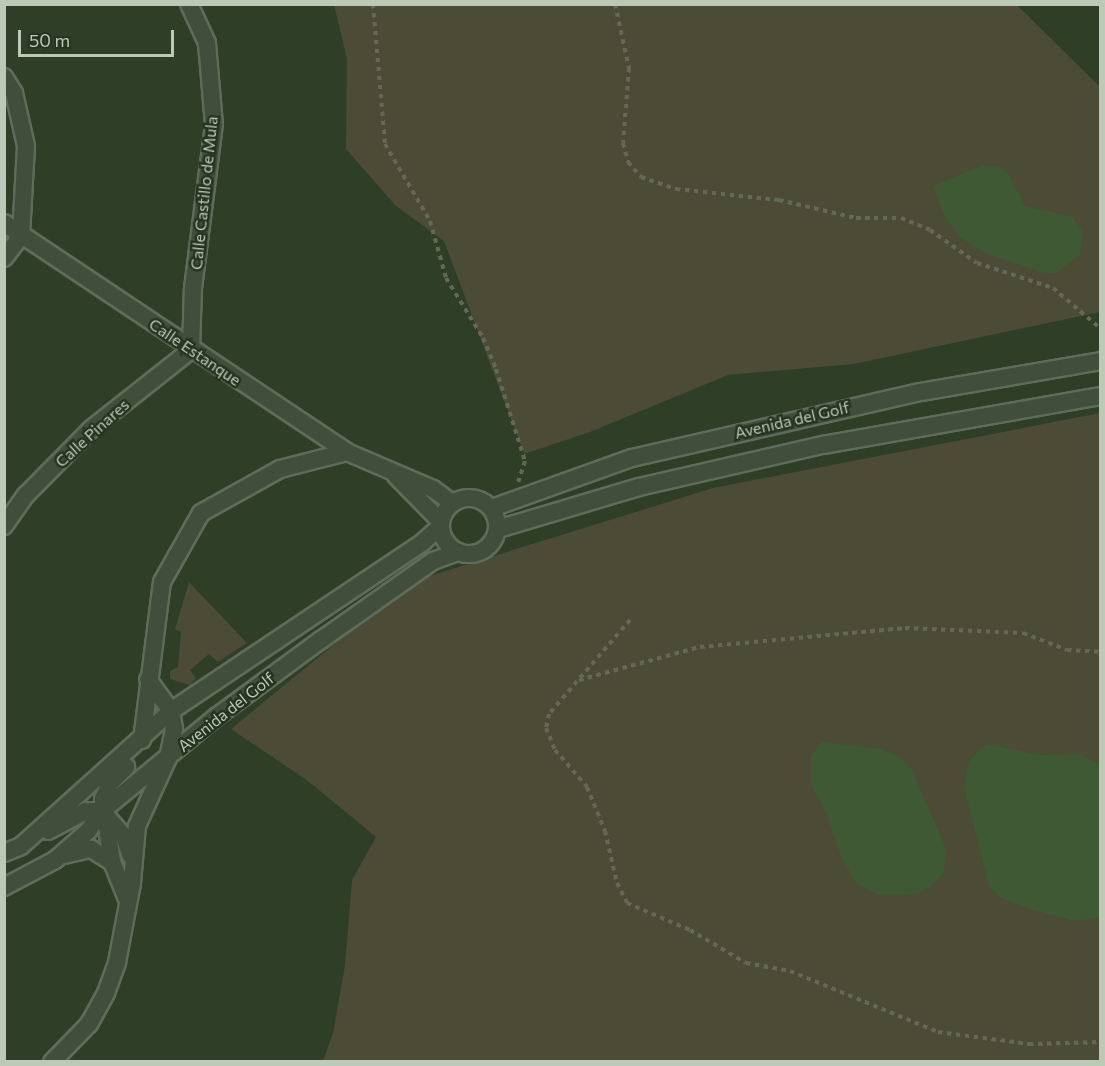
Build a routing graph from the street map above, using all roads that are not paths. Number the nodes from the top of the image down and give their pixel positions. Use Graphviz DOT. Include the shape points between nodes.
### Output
graph roads {
  1 [pos="189,4"];
  2 [pos="4,77"];
  3 [pos="4,223"];
  4 [pos="21,236"];
  5 [pos="4,258"];
  6 [pos="191,350"];
  7 [pos="1101,361"];
  8 [pos="1101,396"];
  9 [pos="347,452"];
  10 [pos="392,471"];
  11 [pos="452,503"];
  12 [pos="492,508"];
  13 [pos="441,524"];
  14 [pos="4,526"];
  15 [pos="498,530"];
  16 [pos="458,552"];
  17 [pos="148,679"];
  18 [pos="171,711"];
  19 [pos="144,734"];
  20 [pos="168,758"];
  21 [pos="102,812"];
  22 [pos="21,846"];
  23 [pos="4,854"];
  24 [pos="55,860"];
  25 [pos="112,862"];
  26 [pos="132,862"];
  27 [pos="4,886"];
  28 [pos="127,902"];
  29 [pos="52,1062"];
  1 -- 6 [label="street, Calle Castillo de Mula" via="207,43 214,125 193,288"];
  2 -- 4 [label="street" via="14,93 26,146"];
  3 -- 4 [label="street, Calle Estanque"];
  4 -- 5 [label="street"];
  4 -- 6 [label="street, Calle Estanque"];
  6 -- 9 [label="street, Calle Estanque"];
  6 -- 14 [label="street, Calle Pinares" via="91,429 26,495"];
  7 -- 12 [label="street, Avenida del Golf" via="815,414 632,458"];
  8 -- 15 [label="street, Avenida del Golf" via="823,445 639,487"];
  9 -- 10 [label="street, Calle Estanque"];
  9 -- 17 [label="street" via="280,469 201,513 162,582"];
  10 -- 11 [label="street, Calle Estanque" via="433,489"];
  10 -- 13 [label="street, Calle Estanque"];
  11 -- 12 [label="street" via="477,498"];
  11 -- 13 [label="street"];
  12 -- 15 [label="street"];
  13 -- 16 [label="street" via="445,540"];
  13 -- 18 [label="street, Avenida del Golf" via="423,542"];
  15 -- 16 [label="street" via="484,551"];
  16 -- 20 [label="street, Avenida del Golf" via="433,561 321,640"];
  17 -- 18 [label="street"];
  17 -- 19 [label="street"];
  18 -- 19 [label="street, Avenida del Golf"];
  18 -- 20 [label="street" via="174,729"];
  19 -- 21 [label="street" via="136,758 110,783"];
  19 -- 22 [label="street, Avenida del Golf"];
  20 -- 21 [label="street, Avenida del Golf"];
  20 -- 26 [label="street" via="140,817"];
  21 -- 22 [label="street" via="86,811"];
  21 -- 24 [label="street, Avenida del Golf" via="88,831"];
  21 -- 25 [label="street"];
  21 -- 26 [label="street" via="124,836"];
  22 -- 23 [label="street, Avenida del Golf"];
  24 -- 25 [label="street" via="73,851 90,849"];
  24 -- 27 [label="street, Avenida del Golf"];
  25 -- 28 [label="street" via="122,879"];
  26 -- 28 [label="street"];
  28 -- 29 [label="street" via="117,962 106,993 89,1024"];
}
